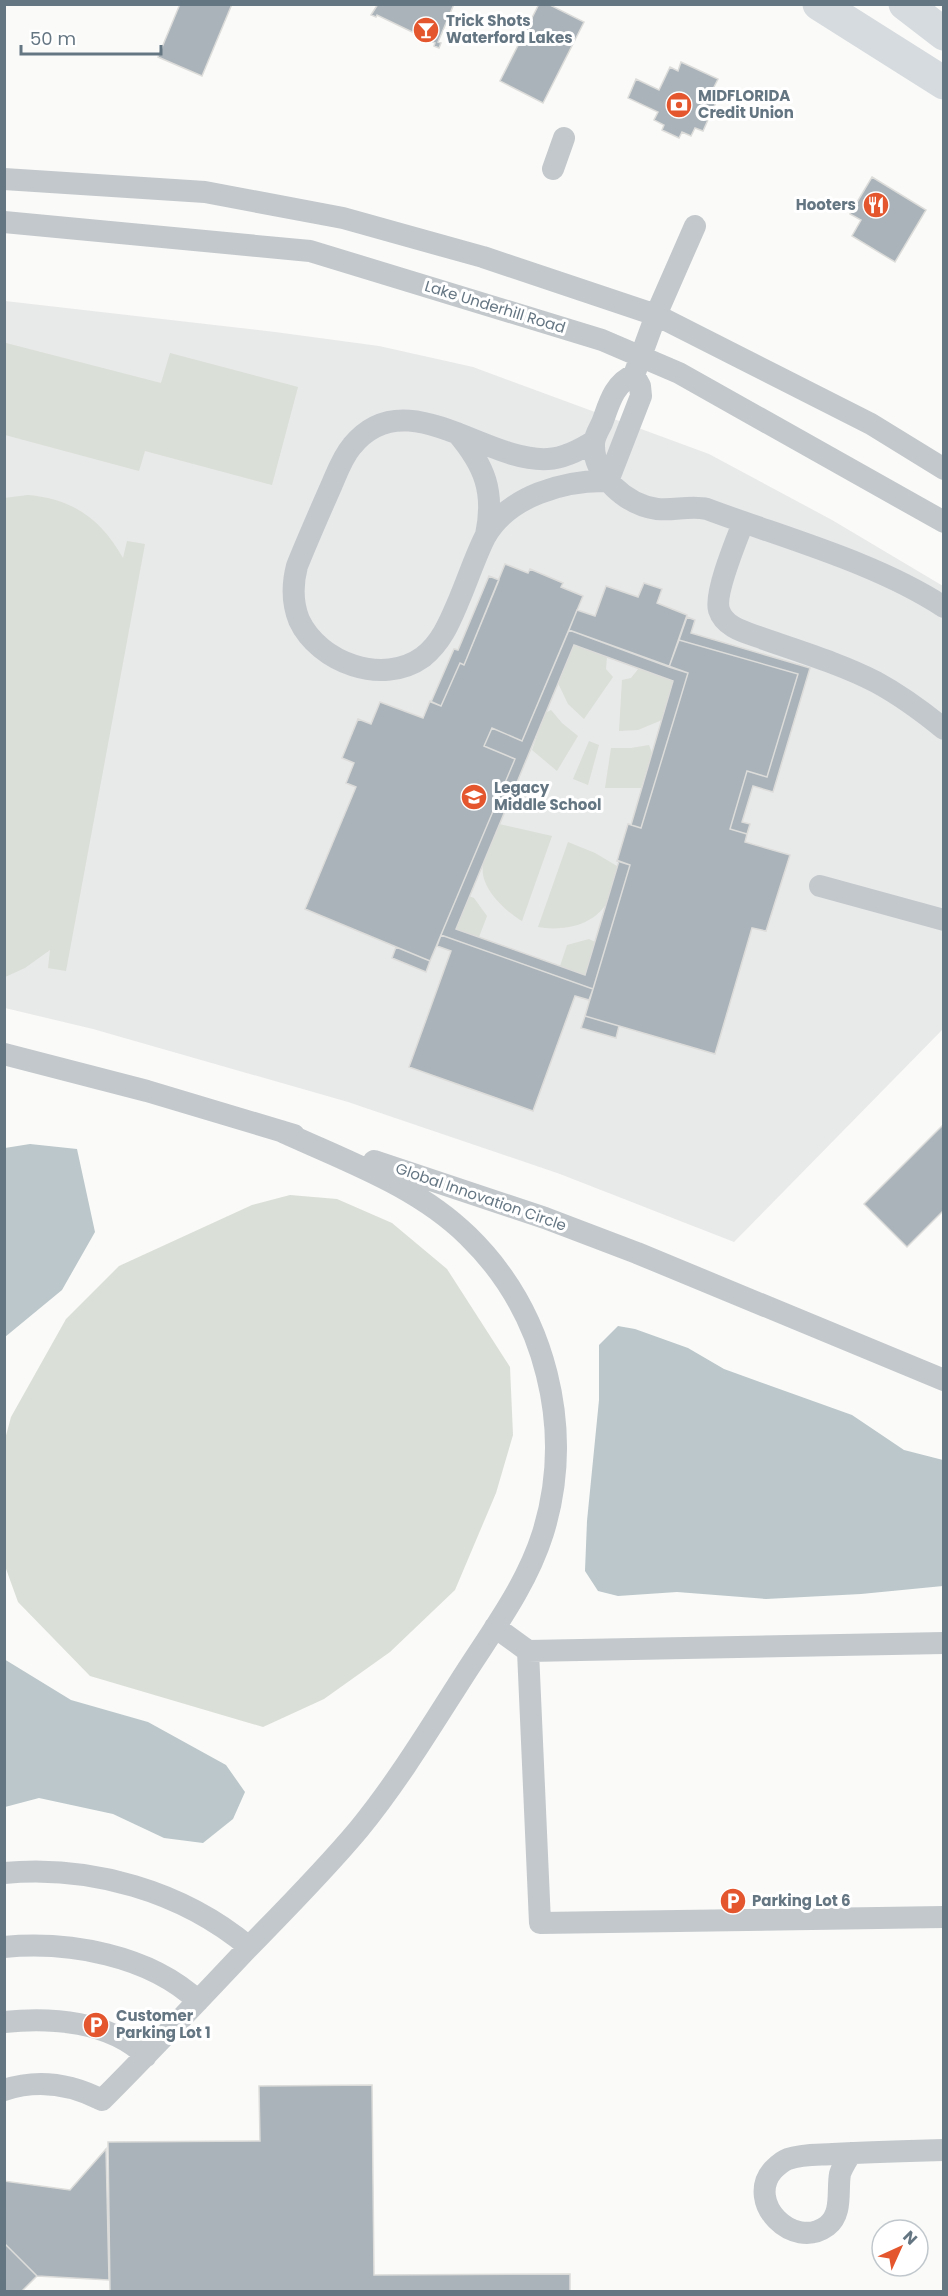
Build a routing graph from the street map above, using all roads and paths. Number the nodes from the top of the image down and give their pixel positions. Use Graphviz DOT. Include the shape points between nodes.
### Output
graph roads {
  1 [pos="819,4"];
  2 [pos="905,4"];
  3 [pos="944,34"];
  4 [pos="944,83"];
  5 [pos="564,138"];
  6 [pos="553,169"];
  7 [pos="4,179"];
  8 [pos="4,222"];
  9 [pos="695,226"];
  10 [pos="656,315"];
  11 [pos="638,365"];
  12 [pos="456,433"];
  13 [pos="594,441"];
  14 [pos="944,469"];
  15 [pos="608,482"];
  16 [pos="944,522"];
  17 [pos="743,523"];
  18 [pos="486,536"];
  19 [pos="944,607"];
  20 [pos="944,729"];
  21 [pos="820,886"];
  22 [pos="944,920"];
  23 [pos="4,1054"];
  24 [pos="281,1131"];
  25 [pos="944,1380"];
  26 [pos="495,1627"];
  27 [pos="944,1643"];
  28 [pos="528,1651"];
  29 [pos="4,1873"];
  30 [pos="944,1917"];
  31 [pos="4,1947"];
  32 [pos="249,1947"];
  33 [pos="198,2001"];
  34 [pos="4,2022"];
  35 [pos="146,2056"];
  36 [pos="4,2090"];
  37 [pos="944,2150"];
  38 [pos="851,2153"];
  1 -- 4 [label="highway"];
  2 -- 3 [label="highway"];
  5 -- 6 [label="street"];
  7 -- 10 [label="street" via="205,192 343,218 483,257"];
  8 -- 11 [label="street, Lake Underhill Road" via="310,251 602,340"];
  9 -- 10 [label="street"];
  10 -- 11 [label="street"];
  10 -- 14 [label="street" via="871,424"];
  11 -- 13 [label="street" via="616,388"];
  11 -- 15 [label="street" via="640,396"];
  11 -- 16 [label="street, Lake Underhill Road" via="679,373"];
  12 -- 13 [label="street" via="534,459 572,453"];
  12 -- 18 [label="street" via="478,460 487,484 490,511"];
  12 -- 18 [label="street" via="426,423 401,421 379,426 352,446 297,566 294,600 300,620 317,645 350,664 388,670 414,662 437,644 448,626"];
  13 -- 15 [label="street" via="596,460"];
  15 -- 17 [label="street" via="631,500 648,507 699,507"];
  15 -- 18 [label="street" via="538,493 511,509"];
  17 -- 19 [label="street" via="899,582"];
  17 -- 20 [label="street" via="719,593 719,610 725,620 740,630 874,681"];
  21 -- 22 [label="street"];
  23 -- 24 [label="street, Global Innovation Circle"];
  24 -- 25 [label="street, Global Innovation Circle" via="545,1218"];
  24 -- 26 [label="street" via="399,1185 434,1208 488,1257 530,1322 553,1402 555,1474 548,1516 536,1553"];
  26 -- 28 [label="street"];
  26 -- 32 [label="street" via="360,1828"];
  27 -- 28 [label="street"];
  28 -- 30 [label="street" via="540,1923"];
  29 -- 32 [label="street" via="52,1871 136,1885 205,1916"];
  31 -- 33 [label="street" via="49,1946 108,1956 168,1979"];
  32 -- 33 [label="street"];
  33 -- 35 [label="street"];
  34 -- 35 [label="street" via="44,2020 88,2026 126,2040"];
  35 -- 36 [label="street" via="102,2100 55,2085 27,2084"];
  37 -- 38 [label="street"];
}
